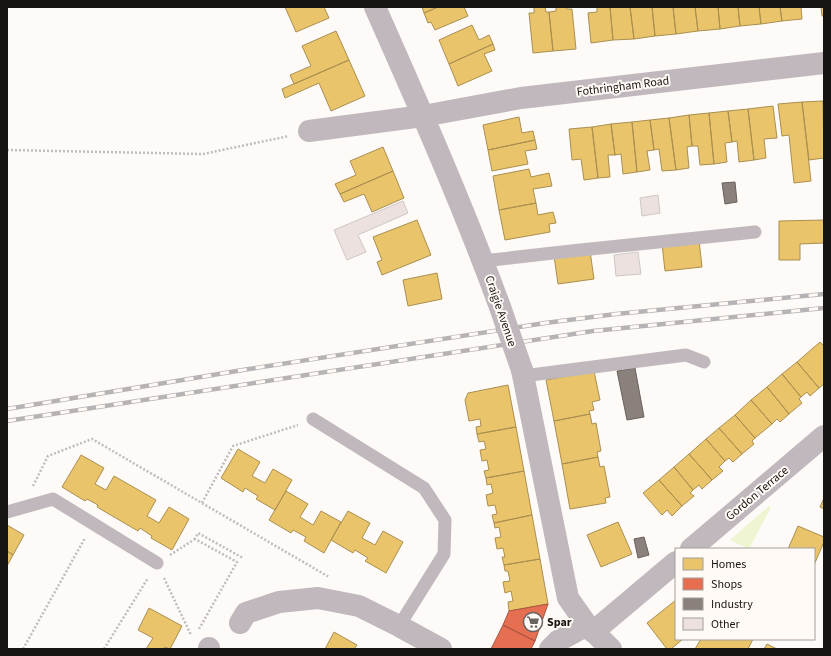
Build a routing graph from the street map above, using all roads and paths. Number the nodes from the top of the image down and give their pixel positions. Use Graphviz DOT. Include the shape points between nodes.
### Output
graph roads {
  1 [pos="376,7"];
  2 [pos="824,62"];
  3 [pos="423,116"];
  4 [pos="310,131"];
  5 [pos="7,150"];
  6 [pos="755,232"];
  7 [pos="483,261"];
  8 [pos="704,362"];
  9 [pos="522,373"];
  10 [pos="313,420"];
  11 [pos="824,436"];
  12 [pos="202,503"];
  13 [pos="21,508"];
  14 [pos="7,512"];
  15 [pos="93,523"];
  16 [pos="195,539"];
  17 [pos="692,548"];
  18 [pos="243,558"];
  19 [pos="157,563"];
  20 [pos="675,563"];
  21 [pos="331,578"];
  22 [pos="240,623"];
  23 [pos="399,626"];
  24 [pos="590,629"];
  25 [pos="23,649"];
  26 [pos="104,649"];
  27 [pos="441,649"];
  28 [pos="550,649"];
  29 [pos="611,649"];
  1 -- 3 [label="street, Craigie Avenue"];
  2 -- 3 [label="street, Fothringham Road" via="521,98"];
  3 -- 4 [label="street, Fothringham Road"];
  3 -- 7 [label="street, Craigie Avenue"];
  4 -- 5 [label="path" via="203,154"];
  6 -- 7 [label="lane"];
  7 -- 9 [label="street, Craigie Avenue, bridge"];
  8 -- 9 [label="lane" via="686,356"];
  9 -- 24 [label="street, Craigie Avenue" via="568,598"];
  10 -- 12 [label="path" via="232,446"];
  10 -- 23 [label="lane" via="424,488 445,520 444,554"];
  11 -- 17 [label="street, Gordon Terrace"];
  12 -- 13 [label="path" via="92,439 48,456"];
  12 -- 21 [label="path"];
  13 -- 14 [label="lane"];
  13 -- 15 [label="lane" via="53,499"];
  15 -- 19 [label="lane"];
  15 -- 25 [label="path"];
  16 -- 18 [label="path" via="198,533"];
  16 -- 19 [label="path"];
  16 -- 19 [label="path" via="237,562 193,639"];
  19 -- 26 [label="path"];
  20 -- 24 [label="street"];
  22 -- 23 [label="street" via="246,613 279,602 318,598 359,606"];
  23 -- 27 [label="street"];
  24 -- 28 [label="street" via="558,641"];
  24 -- 29 [label="street, Craigie Avenue"];
}
